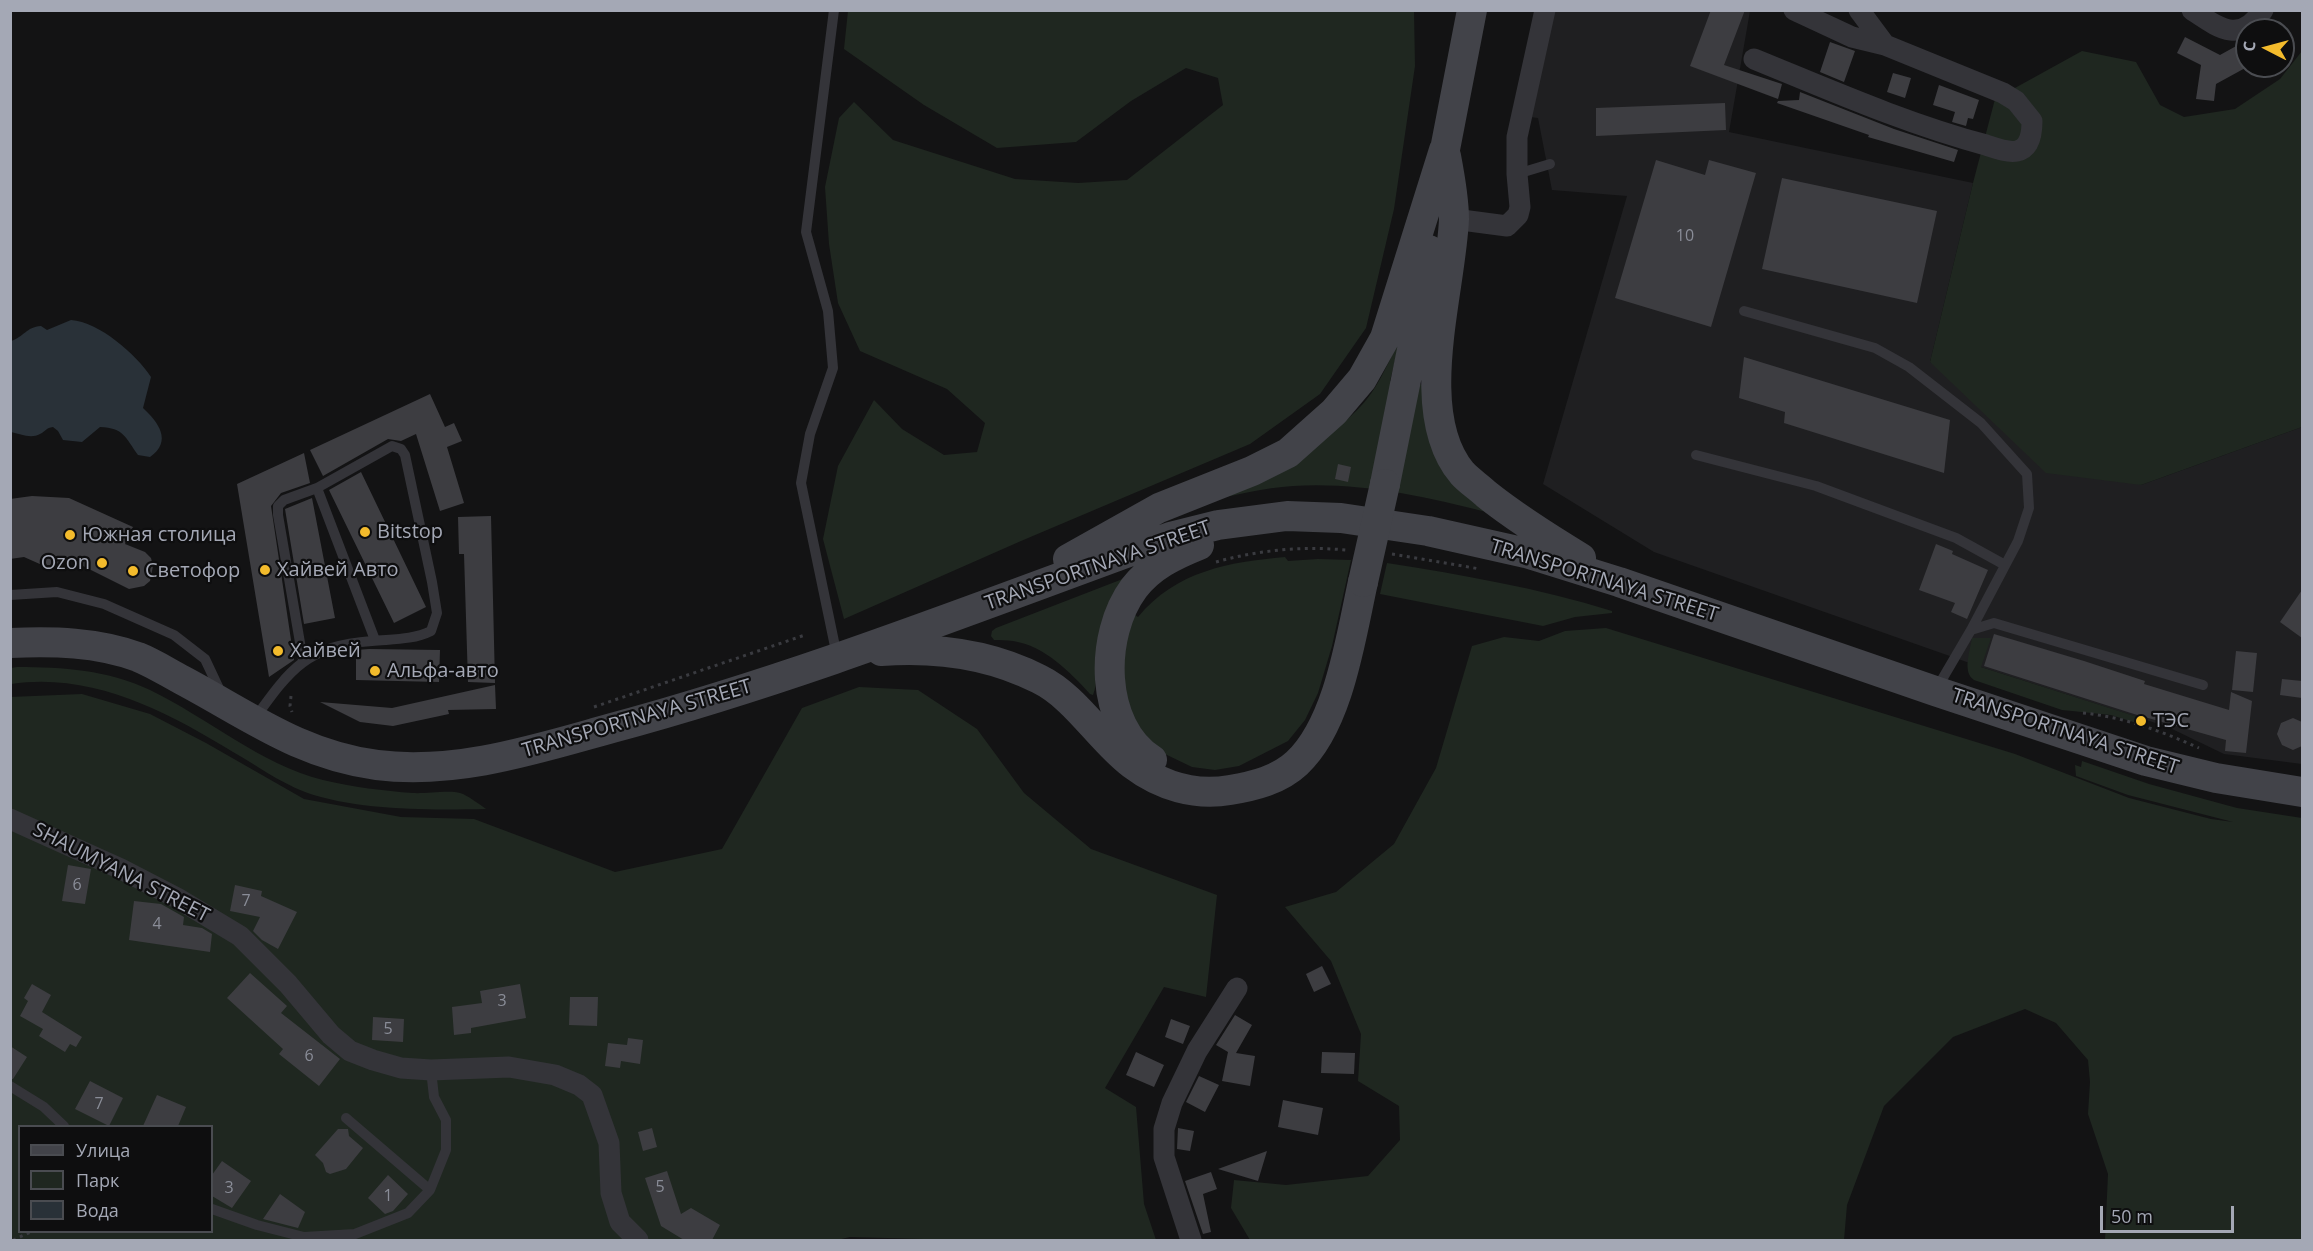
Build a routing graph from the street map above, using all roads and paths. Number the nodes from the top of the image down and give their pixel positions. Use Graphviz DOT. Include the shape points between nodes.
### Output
graph roads {
  1 [pos="834,10"];
  2 [pos="1455,10"];
  3 [pos="1472,10"];
  4 [pos="1545,10"];
  5 [pos="1794,10"];
  6 [pos="1859,10"];
  7 [pos="2192,10"];
  8 [pos="2263,10"];
  9 [pos="1885,45"];
  10 [pos="1754,59"];
  11 [pos="1460,75"];
  12 [pos="1444,150"];
  13 [pos="1550,164"];
  14 [pos="1517,174"];
  15 [pos="1454,219"];
  16 [pos="1743,311"];
  17 [pos="1696,455"];
  18 [pos="318,488"];
  19 [pos="1287,516"];
  20 [pos="1354,551"];
  21 [pos="1389,554"];
  22 [pos="1208,564"];
  23 [pos="2006,565"];
  24 [pos="1488,571"];
  25 [pos="1619,582"];
  26 [pos="10,595"];
  27 [pos="996,600"];
  28 [pos="1971,630"];
  29 [pos="805,635"];
  30 [pos="375,640"];
  31 [pos="10,643"];
  32 [pos="847,656"];
  33 [pos="303,660"];
  34 [pos="2203,685"];
  35 [pos="1935,691"];
  36 [pos="291,696"];
  37 [pos="227,704"];
  38 [pos="586,709"];
  39 [pos="2082,713"];
  40 [pos="295,716"];
  41 [pos="254,720"];
  42 [pos="2200,748"];
  43 [pos="1255,786"];
  44 [pos="2302,792"];
  45 [pos="10,819"];
  46 [pos="1237,988"];
  47 [pos="431,1070"];
  48 [pos="10,1086"];
  49 [pos="346,1118"];
  50 [pos="63,1125"];
  51 [pos="430,1190"];
  52 [pos="213,1209"];
  53 [pos="29,1233"];
  54 [pos="13,1240"];
  55 [pos="638,1240"];
  56 [pos="1191,1240"];
  1 -- 32 [label="lane" via="806,232 828,311 833,368 810,434 801,483"];
  2 -- 11 [label="main road"];
  3 -- 11 [label="main road"];
  4 -- 14 [label="street" via="1517,137"];
  5 -- 9 [label="street" via="1852,37"];
  6 -- 9 [label="street"];
  7 -- 8 [label="street" via="2220,28 2236,31"];
  9 -- 10 [label="street" via="2016,101 2032,121 2025,148 2008,151 1966,140"];
  11 -- 12 [label="main road"];
  12 -- 15 [label="main road"];
  12 -- 27 [label="main road" via="1385,338 1362,380 1334,412 1288,453 1159,508"];
  12 -- 43 [label="main road, bridge" via="1417,325 1385,484 1348,648 1326,723 1296,763"];
  13 -- 14 [label="lane"];
  14 -- 15 [label="street" via="1520,207 1513,222 1499,226"];
  15 -- 25 [label="main road" via="1437,380 1437,417 1447,449 1462,473 1505,509"];
  16 -- 23 [label="lane" via="1875,348 1909,367 1981,423 2027,474 2030,508"];
  17 -- 23 [label="lane" via="1816,486 1956,538"];
  18 -- 30 [label="lane"];
  18 -- 30 [label="lane" via="392,446 405,455 437,613 431,631 418,637"];
  18 -- 33 [label="lane" via="284,500 278,506"];
  19 -- 25 [label="main road, TRANSPORTNAYA STREET" via="1341,518 1428,531 1526,553"];
  19 -- 27 [label="main road, TRANSPORTNAYA STREET" via="1218,525 1170,537"];
  19 -- 43 [label="main road" via="1199,545 1152,570 1123,605 1110,654 1109,685 1115,709 1134,744 1149,759 1197,780"];
  20 -- 22 [label="path" via="1297,549 1253,553"];
  21 -- 24 [label="path"];
  23 -- 28 [label="lane"];
  25 -- 35 [label="main road, TRANSPORTNAYA STREET"];
  26 -- 37 [label="lane" via="57,592 104,604 174,635 205,659"];
  27 -- 32 [label="main road, TRANSPORTNAYA STREET"];
  28 -- 34 [label="lane" via="1994,623"];
  28 -- 35 [label="lane"];
  29 -- 38 [label="path"];
  30 -- 33 [label="lane" via="346,643"];
  31 -- 37 [label="main road, TRANSPORTNAYA STREET" via="59,642 139,657"];
  32 -- 41 [label="main road, TRANSPORTNAYA STREET" via="659,716 460,765 416,768 342,759 281,736"];
  32 -- 43 [label="main road" via="903,649 1001,662 1042,680 1078,709 1133,765 1155,778 1200,792"];
  33 -- 41 [label="lane" via="283,679"];
  35 -- 44 [label="main road, TRANSPORTNAYA STREET" via="2146,760 2216,778"];
  36 -- 40 [label="path"];
  37 -- 41 [label="main road, TRANSPORTNAYA STREET"];
  39 -- 42 [label="path" via="2111,716"];
  45 -- 47 [label="street, SHAUMYANA STREET" via="177,898 240,936 350,1051 401,1068"];
  46 -- 56 [label="street" via="1197,1052 1164,1129 1164,1157"];
  47 -- 51 [label="lane" via="434,1097 446,1120 446,1150"];
  47 -- 55 [label="street, SHAUMYANA STREET" via="509,1067 555,1075 579,1085 591,1095 609,1143 611,1193 620,1222"];
  48 -- 50 [label="lane" via="44,1107"];
  49 -- 51 [label="lane"];
  51 -- 52 [label="lane" via="408,1213 355,1234 304,1237"];
  53 -- 54 [label="path"];
}
